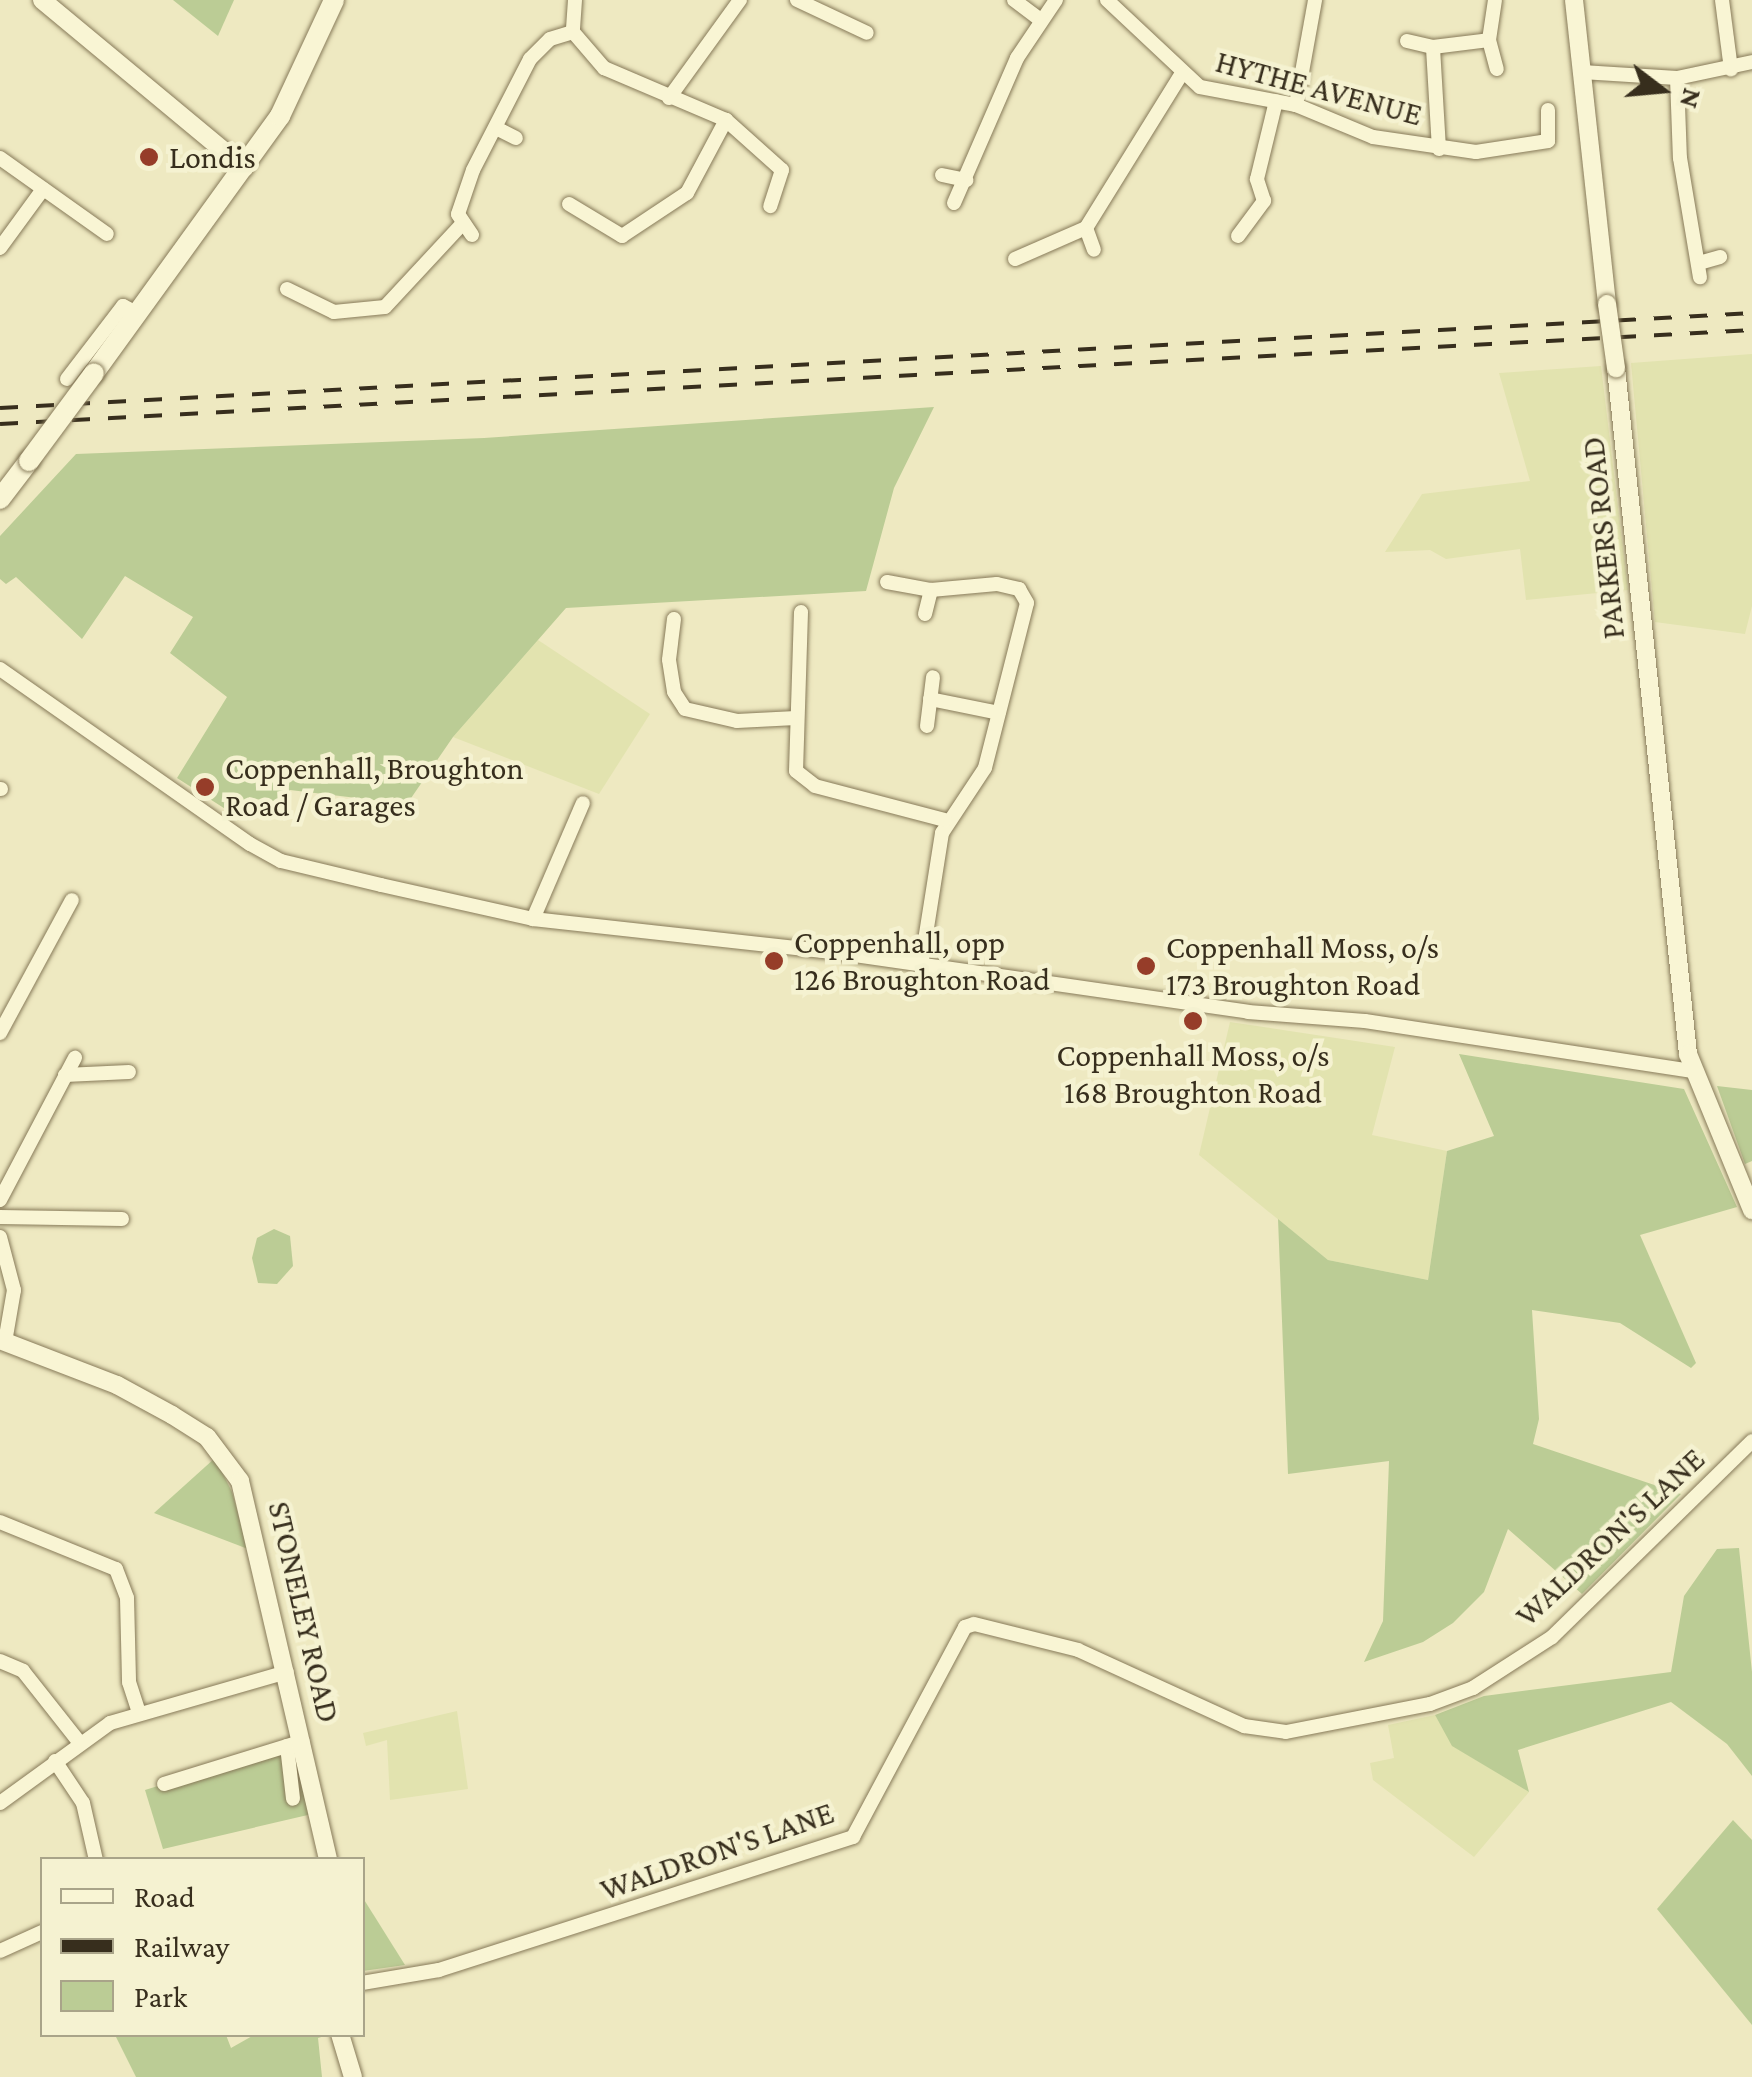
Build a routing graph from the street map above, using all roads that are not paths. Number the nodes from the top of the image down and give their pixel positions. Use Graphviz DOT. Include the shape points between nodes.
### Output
graph roads {
  1 [pos="42,0"];
  2 [pos="334,0"];
  3 [pos="576,0"];
  4 [pos="740,0"];
  5 [pos="796,0"];
  6 [pos="1056,0"];
  7 [pos="1107,0"];
  8 [pos="1315,0"];
  9 [pos="1495,0"];
  10 [pos="1574,0"];
  11 [pos="1722,0"];
  12 [pos="1016,1"];
  13 [pos="1042,20"];
  14 [pos="573,32"];
  15 [pos="867,33"];
  16 [pos="1489,40"];
  17 [pos="1408,41"];
  18 [pos="1432,47"];
  19 [pos="1752,62"];
  20 [pos="1497,69"];
  21 [pos="1730,69"];
  22 [pos="1582,72"];
  23 [pos="1181,74"];
  24 [pos="1677,78"];
  25 [pos="669,98"];
  26 [pos="1276,101"];
  27 [pos="1296,105"];
  28 [pos="1548,110"];
  29 [pos="726,120"];
  30 [pos="498,129"];
  31 [pos="516,138"];
  32 [pos="1439,149"];
  33 [pos="0,158"];
  34 [pos="244,168"];
  35 [pos="942,175"];
  36 [pos="966,180"];
  37 [pos="43,189"];
  38 [pos="954,203"];
  39 [pos="569,204"];
  40 [pos="770,206"];
  41 [pos="1086,228"];
  42 [pos="106,234"];
  43 [pos="1238,236"];
  44 [pos="0,248"];
  45 [pos="1094,250"];
  46 [pos="1720,257"];
  47 [pos="1015,259"];
  48 [pos="287,289"];
  49 [pos="136,313"];
  50 [pos="67,379"];
  51 [pos="0,499"];
  52 [pos="886,582"];
  53 [pos="932,590"];
  54 [pos="801,612"];
  55 [pos="925,614"];
  56 [pos="674,619"];
  57 [pos="0,669"];
  58 [pos="933,677"];
  59 [pos="930,699"];
  60 [pos="999,712"];
  61 [pos="796,718"];
  62 [pos="927,726"];
  63 [pos="583,803"];
  64 [pos="946,820"];
  65 [pos="72,900"];
  66 [pos="533,919"];
  67 [pos="920,965"];
  68 [pos="0,1033"];
  69 [pos="75,1058"];
  70 [pos="1692,1071"];
  71 [pos="129,1072"];
  72 [pos="65,1075"];
  73 [pos="0,1200"];
  74 [pos="1752,1210"];
  75 [pos="0,1217"];
  76 [pos="122,1219"];
  77 [pos="0,1237"];
  78 [pos="2,1341"];
  79 [pos="1752,1441"];
  80 [pos="0,1522"];
  81 [pos="0,1661"];
  82 [pos="287,1672"];
  83 [pos="139,1712"];
  84 [pos="79,1742"];
  85 [pos="295,1743"];
  86 [pos="55,1761"];
  87 [pos="164,1784"];
  88 [pos="293,1800"];
  89 [pos="0,1803"];
  90 [pos="95,1857"];
  91 [pos="327,1857"];
  92 [pos="40,1933"];
  93 [pos="0,1950"];
  94 [pos="365,1982"];
  95 [pos="341,2037"];
  96 [pos="352,2077"];
  1 -- 34 [label="street"];
  2 -- 34 [label="main road" via="310,60"];
  3 -- 14 [label="street"];
  4 -- 25 [label="street"];
  5 -- 15 [label="street"];
  6 -- 13 [label="street"];
  7 -- 23 [label="street, HYTHE AVENUE"];
  8 -- 27 [label="street"];
  9 -- 16 [label="street"];
  10 -- 22 [label="street, PARKERS ROAD"];
  11 -- 21 [label="street"];
  12 -- 13 [label="street"];
  13 -- 36 [label="street" via="1017,58"];
  14 -- 25 [label="street" via="618,78"];
  14 -- 30 [label="street" via="550,39 530,59"];
  16 -- 18 [label="street"];
  16 -- 20 [label="street"];
  17 -- 18 [label="street"];
  18 -- 32 [label="street"];
  19 -- 21 [label="street"];
  21 -- 24 [label="street"];
  22 -- 24 [label="street"];
  22 -- 70 [label="street, PARKERS ROAD, bridge"];
  23 -- 26 [label="street, HYTHE AVENUE" via="1200,86"];
  23 -- 41 [label="street"];
  24 -- 46 [label="street" via="1680,158 1700,270"];
  25 -- 29 [label="street"];
  26 -- 27 [label="street, HYTHE AVENUE"];
  26 -- 43 [label="street" via="1257,180 1268,207"];
  27 -- 32 [label="street, HYTHE AVENUE" via="1374,137 1403,137"];
  28 -- 32 [label="street, HYTHE AVENUE" via="1551,148"];
  29 -- 39 [label="street" via="688,193 626,242"];
  29 -- 40 [label="street" via="782,170"];
  30 -- 31 [label="street"];
  30 -- 48 [label="street" via="473,170 458,214 467,229 384,307 334,312"];
  33 -- 37 [label="street"];
  34 -- 49 [label="main road"];
  35 -- 36 [label="street"];
  36 -- 38 [label="street"];
  37 -- 42 [label="street"];
  37 -- 44 [label="street"];
  41 -- 45 [label="street"];
  41 -- 47 [label="street"];
  49 -- 50 [label="street" via="124,306"];
  49 -- 51 [label="main road, bridge"];
  52 -- 53 [label="street"];
  53 -- 55 [label="street"];
  53 -- 60 [label="street" via="997,584 1019,589 1028,603"];
  54 -- 61 [label="street"];
  56 -- 61 [label="street" via="670,660 674,692 685,708 737,721"];
  57 -- 66 [label="street" via="281,861"];
  58 -- 59 [label="street"];
  59 -- 60 [label="street"];
  59 -- 62 [label="street"];
  60 -- 64 [label="street" via="973,793"];
  61 -- 64 [label="street" via="796,771 804,780"];
  63 -- 66 [label="street"];
  64 -- 67 [label="street"];
  65 -- 68 [label="street"];
  66 -- 67 [label="street"];
  67 -- 70 [label="street"];
  69 -- 72 [label="street"];
  70 -- 74 [label="street, PARKERS ROAD"];
  71 -- 72 [label="street"];
  72 -- 73 [label="street"];
  75 -- 76 [label="street"];
  77 -- 78 [label="street" via="14,1290"];
  78 -- 82 [label="street, STONELEY ROAD" via="117,1384 207,1438 224,1456 250,1504"];
  79 -- 94 [label="street, WALDRON'S LANE" via="1552,1637 1474,1688 1430,1704 1286,1732 1244,1726 1078,1650 974,1624 965,1627 853,1838 439,1970"];
  80 -- 83 [label="street" via="116,1569 128,1598 130,1682"];
  81 -- 84 [label="street" via="23,1671"];
  82 -- 83 [label="street"];
  82 -- 85 [label="street, STONELEY ROAD"];
  83 -- 84 [label="street"];
  84 -- 86 [label="street"];
  85 -- 87 [label="street"];
  85 -- 88 [label="street"];
  85 -- 91 [label="street, STONELEY ROAD"];
  86 -- 89 [label="street"];
  86 -- 90 [label="street" via="83,1803"];
  92 -- 93 [label="street"];
  95 -- 96 [label="street"];
}
